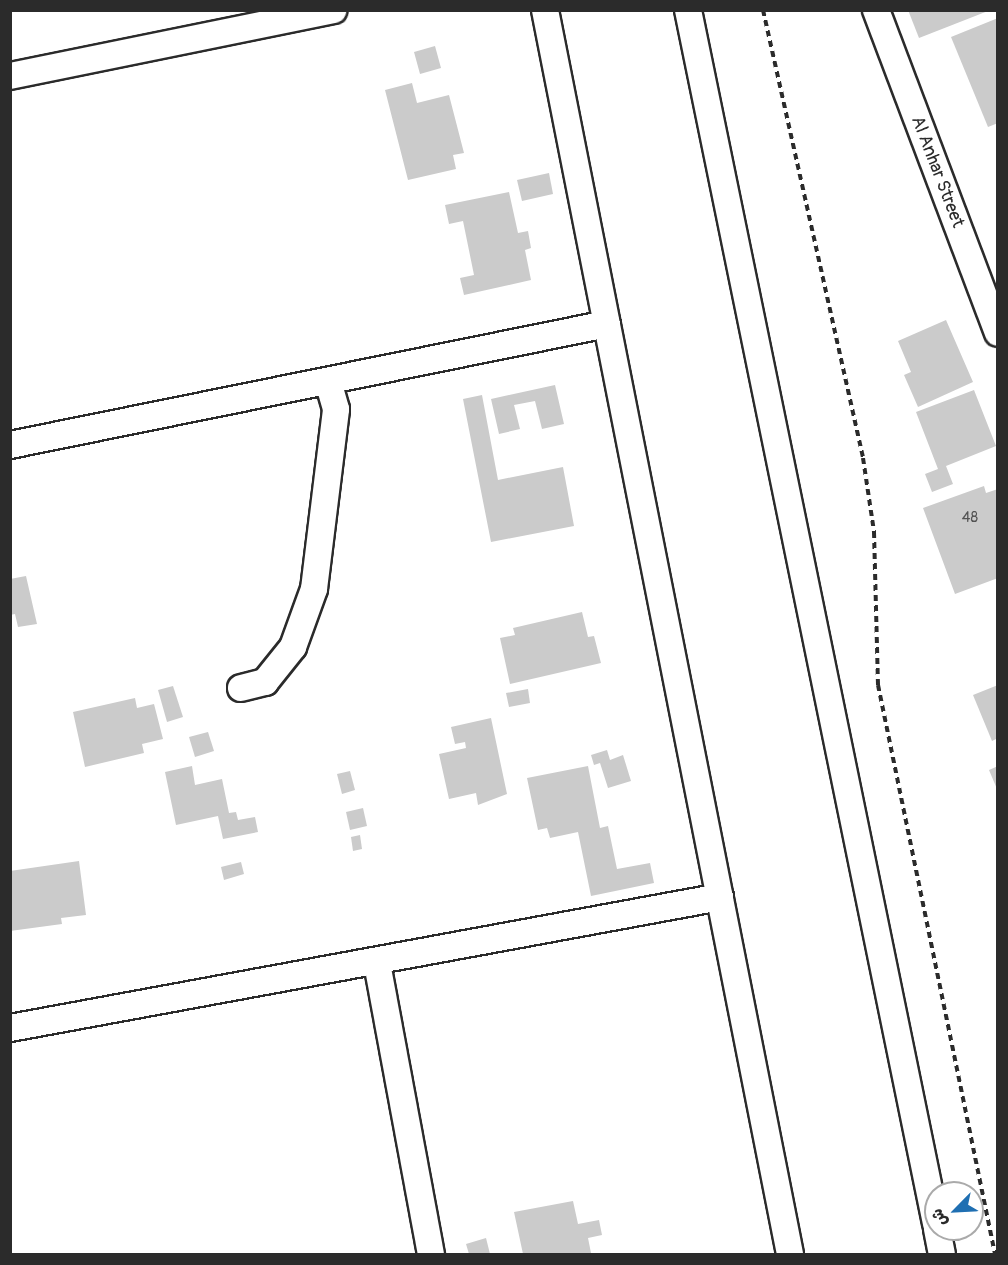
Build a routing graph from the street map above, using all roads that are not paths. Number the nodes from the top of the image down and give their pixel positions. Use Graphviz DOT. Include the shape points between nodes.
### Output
graph roads {
  1 [pos="333,10"];
  2 [pos="545,10"];
  3 [pos="688,10"];
  4 [pos="876,10"];
  5 [pos="10,76"];
  6 [pos="608,324"];
  7 [pos="998,333"];
  8 [pos="328,381"];
  9 [pos="10,445"];
  10 [pos="241,688"];
  11 [pos="720,897"];
  12 [pos="377,963"];
  13 [pos="10,1028"];
  14 [pos="927,1181"];
  15 [pos="431,1254"];
  16 [pos="790,1254"];
  1 -- 5 [label="street"];
  2 -- 6 [label="street"];
  3 -- 14 [label="street"];
  4 -- 7 [label="street, Al Anhar Street"];
  6 -- 8 [label="street"];
  6 -- 11 [label="street"];
  8 -- 9 [label="street"];
  8 -- 10 [label="street" via="336,409 314,589 293,647 265,682"];
  11 -- 12 [label="street"];
  11 -- 16 [label="street"];
  12 -- 13 [label="street"];
  12 -- 15 [label="street"];
}
